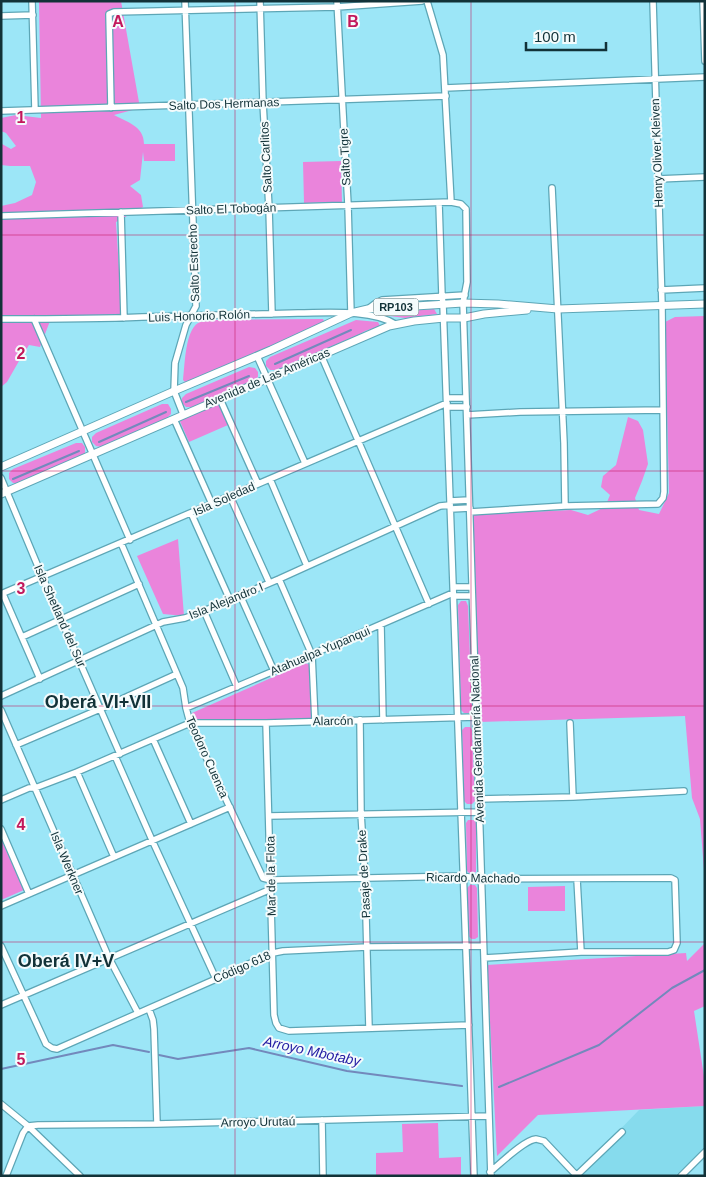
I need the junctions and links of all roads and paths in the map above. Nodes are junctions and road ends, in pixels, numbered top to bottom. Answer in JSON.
{"nodes":[{"id":1,"x":32,"y":1,"type":"edge"},
{"id":2,"x":185,"y":1,"type":"edge"},
{"id":3,"x":260,"y":1,"type":"edge"},
{"id":4,"x":422,"y":1,"type":"edge"},
{"id":5,"x":427,"y":1,"type":"edge"},
{"id":6,"x":652,"y":1,"type":"edge"},
{"id":7,"x":703,"y":1,"type":"edge"},
{"id":8,"x":337,"y":4,"type":"edge"},
{"id":9,"x":260,"y":9,"type":"junction"},
{"id":10,"x":185,"y":11,"type":"junction"},
{"id":11,"x":32,"y":15,"type":"junction"},
{"id":12,"x":1,"y":16,"type":"edge"},
{"id":13,"x":705,"y":60,"type":"edge"},
{"id":14,"x":705,"y":77,"type":"edge"},
{"id":15,"x":655,"y":79,"type":"junction"},
{"id":16,"x":445,"y":88,"type":"junction"},
{"id":17,"x":446,"y":96,"type":"junction"},
{"id":18,"x":342,"y":100,"type":"junction"},
{"id":19,"x":263,"y":103,"type":"junction"},
{"id":20,"x":188,"y":105,"type":"junction"},
{"id":21,"x":111,"y":108,"type":"junction"},
{"id":22,"x":35,"y":110,"type":"junction"},
{"id":23,"x":1,"y":111,"type":"edge"},
{"id":24,"x":705,"y":177,"type":"edge"},
{"id":25,"x":658,"y":179,"type":"junction"},
{"id":26,"x":552,"y":188,"type":"dead end"},
{"id":27,"x":451,"y":202,"type":"junction"},
{"id":28,"x":439,"y":203,"type":"junction"},
{"id":29,"x":461,"y":204,"type":"joint"},
{"id":30,"x":348,"y":205,"type":"junction"},
{"id":31,"x":269,"y":208,"type":"junction"},
{"id":32,"x":192,"y":210,"type":"junction"},
{"id":33,"x":121,"y":212,"type":"junction"},
{"id":34,"x":1,"y":216,"type":"edge"},
{"id":35,"x":705,"y":288,"type":"edge"},
{"id":36,"x":661,"y":290,"type":"junction"},
{"id":37,"x":465,"y":295,"type":"junction"},
{"id":38,"x":443,"y":300,"type":"junction"},
{"id":39,"x":463,"y":303,"type":"junction"},
{"id":40,"x":705,"y":304,"type":"edge"},
{"id":41,"x":662,"y":305,"type":"junction"},
{"id":42,"x":368,"y":309,"type":"junction"},
{"id":43,"x":544,"y":309,"type":"junction"},
{"id":44,"x":558,"y":309,"type":"junction"},
{"id":45,"x":351,"y":313,"type":"junction"},
{"id":46,"x":272,"y":314,"type":"junction"},
{"id":47,"x":361,"y":315,"type":"junction"},
{"id":48,"x":191,"y":316,"type":"junction"},
{"id":49,"x":124,"y":318,"type":"junction"},
{"id":50,"x":444,"y":318,"type":"junction"},
{"id":51,"x":464,"y":318,"type":"junction"},
{"id":52,"x":1,"y":319,"type":"edge"},
{"id":53,"x":34,"y":319,"type":"junction"},
{"id":54,"x":395,"y":324,"type":"junction"},
{"id":55,"x":321,"y":355,"type":"junction"},
{"id":56,"x":257,"y":356,"type":"junction"},
{"id":57,"x":266,"y":378,"type":"junction"},
{"id":58,"x":174,"y":391,"type":"junction"},
{"id":59,"x":466,"y":398,"type":"junction"},
{"id":60,"x":220,"y":399,"type":"junction"},
{"id":61,"x":447,"y":402,"type":"junction"},
{"id":62,"x":467,"y":407,"type":"junction"},
{"id":63,"x":663,"y":410,"type":"junction"},
{"id":64,"x":563,"y":411,"type":"junction"},
{"id":65,"x":183,"y":414,"type":"junction"},
{"id":66,"x":467,"y":414,"type":"junction"},
{"id":67,"x":174,"y":419,"type":"junction"},
{"id":68,"x":82,"y":432,"type":"junction"},
{"id":69,"x":358,"y":441,"type":"junction"},
{"id":70,"x":92,"y":454,"type":"junction"},
{"id":71,"x":304,"y":463,"type":"junction"},
{"id":72,"x":1,"y":467,"type":"edge"},
{"id":73,"x":1,"y":478,"type":"edge"},
{"id":74,"x":270,"y":479,"type":"junction"},
{"id":75,"x":258,"y":484,"type":"junction"},
{"id":76,"x":4,"y":493,"type":"edge"},
{"id":77,"x":230,"y":496,"type":"junction"},
{"id":78,"x":470,"y":500,"type":"junction"},
{"id":79,"x":212,"y":504,"type":"junction"},
{"id":80,"x":450,"y":505,"type":"junction"},
{"id":81,"x":562,"y":507,"type":"junction"},
{"id":82,"x":470,"y":510,"type":"junction"},
{"id":83,"x":192,"y":513,"type":"junction"},
{"id":84,"x":396,"y":527,"type":"junction"},
{"id":85,"x":130,"y":540,"type":"junction"},
{"id":86,"x":121,"y":543,"type":"junction"},
{"id":87,"x":307,"y":566,"type":"junction"},
{"id":88,"x":42,"y":576,"type":"junction"},
{"id":89,"x":279,"y":579,"type":"junction"},
{"id":90,"x":270,"y":582,"type":"junction"},
{"id":91,"x":139,"y":584,"type":"junction"},
{"id":92,"x":472,"y":587,"type":"junction"},
{"id":93,"x":453,"y":592,"type":"junction"},
{"id":94,"x":2,"y":594,"type":"edge"},
{"id":95,"x":240,"y":595,"type":"junction"},
{"id":96,"x":472,"y":596,"type":"junction"},
{"id":97,"x":230,"y":600,"type":"junction"},
{"id":98,"x":429,"y":604,"type":"junction"},
{"id":99,"x":204,"y":611,"type":"junction"},
{"id":100,"x":61,"y":620,"type":"junction"},
{"id":101,"x":380,"y":625,"type":"junction"},
{"id":102,"x":157,"y":626,"type":"junction"},
{"id":103,"x":22,"y":637,"type":"junction"},
{"id":104,"x":312,"y":655,"type":"junction"},
{"id":105,"x":79,"y":660,"type":"junction"},
{"id":106,"x":274,"y":671,"type":"junction"},
{"id":107,"x":178,"y":674,"type":"junction"},
{"id":108,"x":40,"y":679,"type":"junction"},
{"id":109,"x":237,"y":687,"type":"junction"},
{"id":110,"x":1,"y":696,"type":"edge"},
{"id":111,"x":186,"y":708,"type":"junction"},
{"id":112,"x":100,"y":709,"type":"junction"},
{"id":113,"x":1,"y":710,"type":"edge"},
{"id":114,"x":476,"y":717,"type":"junction"},
{"id":115,"x":458,"y":718,"type":"junction"},
{"id":116,"x":360,"y":720,"type":"junction"},
{"id":117,"x":383,"y":720,"type":"junction"},
{"id":118,"x":315,"y":721,"type":"junction"},
{"id":119,"x":190,"y":723,"type":"junction"},
{"id":120,"x":266,"y":723,"type":"junction"},
{"id":121,"x":570,"y":723,"type":"dead end"},
{"id":122,"x":153,"y":740,"type":"junction"},
{"id":123,"x":16,"y":745,"type":"junction"},
{"id":124,"x":118,"y":755,"type":"junction"},
{"id":125,"x":77,"y":772,"type":"junction"},
{"id":126,"x":35,"y":788,"type":"junction"},
{"id":127,"x":684,"y":791,"type":"dead end"},
{"id":128,"x":572,"y":797,"type":"junction"},
{"id":129,"x":479,"y":799,"type":"junction"},
{"id":130,"x":1,"y":800,"type":"edge"},
{"id":131,"x":230,"y":807,"type":"junction"},
{"id":132,"x":460,"y":812,"type":"junction"},
{"id":133,"x":479,"y":812,"type":"junction"},
{"id":134,"x":361,"y":813,"type":"junction"},
{"id":135,"x":269,"y":816,"type":"junction"},
{"id":136,"x":191,"y":824,"type":"junction"},
{"id":137,"x":1,"y":829,"type":"edge"},
{"id":138,"x":152,"y":840,"type":"junction"},
{"id":139,"x":114,"y":857,"type":"junction"},
{"id":140,"x":72,"y":875,"type":"junction"},
{"id":141,"x":464,"y":876,"type":"junction"},
{"id":142,"x":365,"y":878,"type":"junction"},
{"id":143,"x":577,"y":878,"type":"junction"},
{"id":144,"x":481,"y":879,"type":"junction"},
{"id":145,"x":271,"y":880,"type":"junction"},
{"id":146,"x":271,"y":889,"type":"junction"},
{"id":147,"x":29,"y":894,"type":"junction"},
{"id":148,"x":1,"y":906,"type":"edge"},
{"id":149,"x":190,"y":923,"type":"junction"},
{"id":150,"x":466,"y":945,"type":"junction"},
{"id":151,"x":1,"y":946,"type":"edge"},
{"id":152,"x":483,"y":946,"type":"junction"},
{"id":153,"x":367,"y":947,"type":"junction"},
{"id":154,"x":581,"y":952,"type":"junction"},
{"id":155,"x":273,"y":953,"type":"junction"},
{"id":156,"x":109,"y":958,"type":"junction"},
{"id":157,"x":484,"y":958,"type":"junction"},
{"id":158,"x":216,"y":979,"type":"junction"},
{"id":159,"x":24,"y":995,"type":"junction"},
{"id":160,"x":1,"y":1005,"type":"edge"},
{"id":161,"x":148,"y":1009,"type":"junction"},
{"id":162,"x":138,"y":1013,"type":"junction"},
{"id":163,"x":469,"y":1025,"type":"junction"},
{"id":164,"x":369,"y":1028,"type":"junction"},
{"id":165,"x":1,"y":1104,"type":"edge"},
{"id":166,"x":472,"y":1116,"type":"junction"},
{"id":167,"x":489,"y":1116,"type":"junction"},
{"id":168,"x":322,"y":1120,"type":"junction"},
{"id":169,"x":156,"y":1124,"type":"junction"},
{"id":170,"x":28,"y":1126,"type":"junction"},
{"id":171,"x":622,"y":1132,"type":"dead end"},
{"id":172,"x":705,"y":1152,"type":"edge"},
{"id":173,"x":76,"y":1174,"type":"edge"},
{"id":174,"x":490,"y":1174,"type":"edge"},
{"id":175,"x":6,"y":1176,"type":"edge"},
{"id":176,"x":323,"y":1176,"type":"edge"},
{"id":177,"x":474,"y":1176,"type":"edge"},
{"id":178,"x":576,"y":1176,"type":"edge"},
{"id":179,"x":681,"y":1176,"type":"edge"}],
"edges":[{"from":1,"to":11,"type":"street"},
{"from":2,"to":10,"type":"street","name":"Salto Estrecho"},
{"from":3,"to":9,"type":"street","name":"Salto Carlitos"},
{"from":4,"to":8,"type":"street"},
{"from":5,"to":16,"type":"street"},
{"from":6,"to":15,"type":"street","name":"Henry Oliver Kleiven"},
{"from":7,"to":13,"type":"street"},
{"from":8,"to":9,"type":"street"},
{"from":8,"to":18,"type":"street","name":"Salto Tigre"},
{"from":9,"to":10,"type":"street"},
{"from":9,"to":19,"type":"street","name":"Salto Carlitos"},
{"from":10,"to":20,"type":"street","name":"Salto Estrecho"},
{"from":10,"to":21,"type":"street"},
{"from":11,"to":12,"type":"street"},
{"from":11,"to":22,"type":"street"},
{"from":14,"to":15,"type":"street"},
{"from":15,"to":16,"type":"street"},
{"from":15,"to":25,"type":"street","name":"Henry Oliver Kleiven"},
{"from":16,"to":17,"type":"street"},
{"from":17,"to":18,"type":"street","name":"Salto Dos Hermanas"},
{"from":17,"to":27,"type":"street"},
{"from":18,"to":19,"type":"street","name":"Salto Dos Hermanas"},
{"from":18,"to":30,"type":"street","name":"Salto Tigre"},
{"from":19,"to":20,"type":"street","name":"Salto Dos Hermanas"},
{"from":19,"to":31,"type":"street","name":"Salto Carlitos"},
{"from":20,"to":21,"type":"street","name":"Salto Dos Hermanas"},
{"from":20,"to":32,"type":"street","name":"Salto Estrecho"},
{"from":21,"to":22,"type":"street","name":"Salto Dos Hermanas"},
{"from":22,"to":23,"type":"street","name":"Salto Dos Hermanas"},
{"from":24,"to":25,"type":"street"},
{"from":25,"to":36,"type":"street","name":"Henry Oliver Kleiven"},
{"from":26,"to":44,"type":"street"},
{"from":27,"to":28,"type":"street","name":"Salto El Tobogán"},
{"from":27,"to":29,"type":"street","name":"Salto El Tobogán"},
{"from":28,"to":30,"type":"street","name":"Salto El Tobogán"},
{"from":28,"to":38,"type":"street","name":"Avenida Gendarmería Nacional"},
{"from":29,"to":37,"type":"street","name":"Avenida Gendarmería Nacional"},
{"from":30,"to":31,"type":"street","name":"Salto El Tobogán"},
{"from":30,"to":45,"type":"street","name":"Salto Tigre"},
{"from":31,"to":32,"type":"street","name":"Salto El Tobogán"},
{"from":31,"to":46,"type":"street","name":"Salto Carlitos"},
{"from":32,"to":33,"type":"street","name":"Salto El Tobogán"},
{"from":32,"to":48,"type":"street","name":"Salto Estrecho"},
{"from":33,"to":34,"type":"street","name":"Salto El Tobogán"},
{"from":33,"to":49,"type":"street"},
{"from":35,"to":36,"type":"street"},
{"from":36,"to":41,"type":"street","name":"Henry Oliver Kleiven"},
{"from":37,"to":38,"type":"street"},
{"from":37,"to":39,"type":"street","name":"Avenida Gendarmería Nacional"},
{"from":38,"to":39,"type":"main road","name":"Avenida de Las Américas","number":"RP103"},
{"from":38,"to":42,"type":"main road","name":"Avenida de Las Américas","number":"RP103"},
{"from":38,"to":50,"type":"street","name":"Avenida Gendarmería Nacional"},
{"from":39,"to":43,"type":"main road","name":"Avenida de Las Américas","number":"RP103"},
{"from":39,"to":51,"type":"street","name":"Avenida Gendarmería Nacional"},
{"from":40,"to":41,"type":"main road","name":"Avenida de Las Américas","number":"RP103"},
{"from":41,"to":44,"type":"main road","name":"Avenida de Las Américas","number":"RP103"},
{"from":41,"to":63,"type":"street","name":"Henry Oliver Kleiven"},
{"from":42,"to":45,"type":"main road","name":"Avenida de Las Américas","number":"RP103"},
{"from":42,"to":47,"type":"street"},
{"from":43,"to":44,"type":"main road","name":"Avenida de Las Américas","number":"RP103"},
{"from":43,"to":51,"type":"main road","name":"Avenida de Las Américas","number":"RP103"},
{"from":44,"to":64,"type":"street"},
{"from":45,"to":46,"type":"street","name":"Luis Honorio Rolón"},
{"from":45,"to":47,"type":"street","name":"Luis Honorio Rolón"},
{"from":45,"to":56,"type":"main road","name":"Avenida de Las Américas","number":"RP103"},
{"from":46,"to":48,"type":"street","name":"Luis Honorio Rolón"},
{"from":47,"to":54,"type":"street","name":"Luis Honorio Rolón"},
{"from":48,"to":49,"type":"street","name":"Luis Honorio Rolón"},
{"from":48,"to":58,"type":"street","name":"Salto Estrecho"},
{"from":49,"to":53,"type":"street","name":"Luis Honorio Rolón"},
{"from":50,"to":51,"type":"main road","name":"Avenida de Las Américas","number":"RP103"},
{"from":50,"to":54,"type":"main road","name":"Avenida de Las Américas","number":"RP103"},
{"from":50,"to":61,"type":"street","name":"Avenida Gendarmería Nacional"},
{"from":51,"to":59,"type":"street","name":"Avenida Gendarmería Nacional"},
{"from":52,"to":53,"type":"street","name":"Luis Honorio Rolón"},
{"from":53,"to":68,"type":"street"},
{"from":54,"to":55,"type":"main road","name":"Avenida de Las Américas","number":"RP103"},
{"from":55,"to":57,"type":"main road","name":"Avenida de Las Américas","number":"RP103"},
{"from":55,"to":69,"type":"street"},
{"from":56,"to":57,"type":"street"},
{"from":56,"to":58,"type":"main road","name":"Avenida de Las Américas","number":"RP103"},
{"from":57,"to":60,"type":"main road","name":"Avenida de Las Américas","number":"RP103"},
{"from":57,"to":71,"type":"street"},
{"from":58,"to":65,"type":"street","name":"Salto Estrecho"},
{"from":58,"to":68,"type":"main road","name":"Avenida de Las Américas","number":"RP103"},
{"from":59,"to":61,"type":"street"},
{"from":59,"to":62,"type":"street","name":"Avenida Gendarmería Nacional"},
{"from":60,"to":65,"type":"main road","name":"Avenida de Las Américas","number":"RP103"},
{"from":60,"to":75,"type":"street"},
{"from":61,"to":62,"type":"street"},
{"from":61,"to":69,"type":"street","name":"Isla Soledad"},
{"from":61,"to":80,"type":"street","name":"Avenida Gendarmería Nacional"},
{"from":62,"to":66,"type":"street","name":"Avenida Gendarmería Nacional"},
{"from":63,"to":64,"type":"street"},
{"from":63,"to":81,"type":"street","name":"Henry Oliver Kleiven"},
{"from":64,"to":66,"type":"street"},
{"from":64,"to":81,"type":"street"},
{"from":65,"to":67,"type":"main road","name":"Avenida de Las Américas","number":"RP103"},
{"from":66,"to":78,"type":"street","name":"Avenida Gendarmería Nacional"},
{"from":67,"to":70,"type":"main road","name":"Avenida de Las Américas","number":"RP103"},
{"from":67,"to":79,"type":"street"},
{"from":68,"to":70,"type":"street"},
{"from":68,"to":72,"type":"main road","name":"Avenida de Las Américas","number":"RP103"},
{"from":69,"to":71,"type":"street","name":"Isla Soledad"},
{"from":69,"to":84,"type":"street"},
{"from":70,"to":76,"type":"main road","name":"Avenida de Las Américas","number":"RP103"},
{"from":70,"to":85,"type":"street"},
{"from":71,"to":74,"type":"street","name":"Isla Soledad"},
{"from":73,"to":76,"type":"street","name":"Isla Shetland del Sur"},
{"from":74,"to":75,"type":"street","name":"Isla Soledad"},
{"from":74,"to":87,"type":"street"},
{"from":75,"to":77,"type":"street","name":"Isla Soledad"},
{"from":76,"to":88,"type":"street","name":"Isla Shetland del Sur"},
{"from":77,"to":79,"type":"street","name":"Isla Soledad"},
{"from":77,"to":90,"type":"street"},
{"from":78,"to":80,"type":"street"},
{"from":78,"to":82,"type":"street","name":"Avenida Gendarmería Nacional"},
{"from":79,"to":83,"type":"street","name":"Isla Soledad"},
{"from":80,"to":82,"type":"street"},
{"from":80,"to":84,"type":"street","name":"Isla Alejandro I"},
{"from":80,"to":93,"type":"street","name":"Avenida Gendarmería Nacional"},
{"from":81,"to":82,"type":"street"},
{"from":82,"to":92,"type":"street","name":"Avenida Gendarmería Nacional"},
{"from":83,"to":85,"type":"street","name":"Isla Soledad"},
{"from":83,"to":97,"type":"street"},
{"from":84,"to":87,"type":"street","name":"Isla Alejandro I"},
{"from":84,"to":98,"type":"street"},
{"from":85,"to":86,"type":"street","name":"Isla Soledad"},
{"from":86,"to":88,"type":"street","name":"Isla Soledad"},
{"from":86,"to":91,"type":"street","name":"Teodoro Cuenca"},
{"from":87,"to":89,"type":"street","name":"Isla Alejandro I"},
{"from":88,"to":94,"type":"street","name":"Isla Soledad"},
{"from":88,"to":100,"type":"street","name":"Isla Shetland del Sur"},
{"from":89,"to":90,"type":"street","name":"Isla Alejandro I"},
{"from":89,"to":104,"type":"street"},
{"from":90,"to":95,"type":"street","name":"Isla Alejandro I"},
{"from":91,"to":100,"type":"street"},
{"from":91,"to":102,"type":"street","name":"Teodoro Cuenca"},
{"from":92,"to":93,"type":"street"},
{"from":92,"to":96,"type":"street","name":"Avenida Gendarmería Nacional"},
{"from":93,"to":96,"type":"street"},
{"from":93,"to":98,"type":"street","name":"Atahualpa Yupanqui"},
{"from":93,"to":115,"type":"street","name":"Avenida Gendarmería Nacional"},
{"from":94,"to":103,"type":"street"},
{"from":95,"to":97,"type":"street","name":"Isla Alejandro I"},
{"from":95,"to":106,"type":"street"},
{"from":96,"to":114,"type":"street","name":"Avenida Gendarmería Nacional"},
{"from":97,"to":99,"type":"street","name":"Isla Alejandro I"},
{"from":98,"to":101,"type":"street","name":"Atahualpa Yupanqui"},
{"from":99,"to":102,"type":"street","name":"Isla Alejandro I"},
{"from":99,"to":109,"type":"street"},
{"from":100,"to":103,"type":"street"},
{"from":100,"to":105,"type":"street","name":"Isla Shetland del Sur"},
{"from":101,"to":104,"type":"street","name":"Atahualpa Yupanqui"},
{"from":101,"to":117,"type":"street"},
{"from":102,"to":105,"type":"street","name":"Isla Alejandro I"},
{"from":102,"to":107,"type":"street","name":"Teodoro Cuenca"},
{"from":103,"to":108,"type":"street"},
{"from":104,"to":106,"type":"street","name":"Atahualpa Yupanqui"},
{"from":104,"to":118,"type":"street"},
{"from":105,"to":108,"type":"street","name":"Isla Alejandro I"},
{"from":105,"to":112,"type":"street","name":"Isla Shetland del Sur"},
{"from":106,"to":109,"type":"street","name":"Atahualpa Yupanqui"},
{"from":107,"to":111,"type":"street","name":"Teodoro Cuenca"},
{"from":107,"to":112,"type":"street"},
{"from":108,"to":110,"type":"street","name":"Isla Alejandro I"},
{"from":109,"to":111,"type":"street","name":"Atahualpa Yupanqui"},
{"from":111,"to":119,"type":"street","name":"Teodoro Cuenca"},
{"from":112,"to":123,"type":"street"},
{"from":112,"to":124,"type":"street","name":"Isla Shetland del Sur"},
{"from":113,"to":123,"type":"street","name":"Isla Werkner"},
{"from":114,"to":115,"type":"street","name":"Alarcón"},
{"from":114,"to":129,"type":"street","name":"Avenida Gendarmería Nacional"},
{"from":115,"to":117,"type":"street","name":"Alarcón"},
{"from":115,"to":132,"type":"street","name":"Avenida Gendarmería Nacional"},
{"from":116,"to":117,"type":"street","name":"Alarcón"},
{"from":116,"to":118,"type":"street","name":"Alarcón"},
{"from":116,"to":134,"type":"street","name":"Pasaje de Drake"},
{"from":118,"to":120,"type":"street","name":"Alarcón"},
{"from":119,"to":120,"type":"street","name":"Alarcón"},
{"from":119,"to":122,"type":"street"},
{"from":119,"to":131,"type":"street","name":"Teodoro Cuenca"},
{"from":120,"to":135,"type":"street","name":"Mar de la Flota"},
{"from":121,"to":128,"type":"street"},
{"from":122,"to":124,"type":"street"},
{"from":122,"to":136,"type":"street"},
{"from":123,"to":126,"type":"street","name":"Isla Werkner"},
{"from":124,"to":125,"type":"street"},
{"from":124,"to":138,"type":"street","name":"Isla Shetland del Sur"},
{"from":125,"to":126,"type":"street"},
{"from":125,"to":139,"type":"street"},
{"from":126,"to":130,"type":"street"},
{"from":126,"to":140,"type":"street","name":"Isla Werkner"},
{"from":127,"to":128,"type":"street"},
{"from":128,"to":129,"type":"street"},
{"from":129,"to":133,"type":"street","name":"Avenida Gendarmería Nacional"},
{"from":131,"to":136,"type":"street"},
{"from":131,"to":145,"type":"street","name":"Teodoro Cuenca"},
{"from":132,"to":133,"type":"street"},
{"from":132,"to":134,"type":"street"},
{"from":132,"to":141,"type":"street","name":"Avenida Gendarmería Nacional"},
{"from":133,"to":144,"type":"street","name":"Avenida Gendarmería Nacional"},
{"from":134,"to":135,"type":"street"},
{"from":134,"to":142,"type":"street","name":"Pasaje de Drake"},
{"from":135,"to":145,"type":"street","name":"Mar de la Flota"},
{"from":136,"to":138,"type":"street"},
{"from":137,"to":147,"type":"street"},
{"from":138,"to":139,"type":"street"},
{"from":138,"to":149,"type":"street","name":"Isla Shetland del Sur"},
{"from":139,"to":140,"type":"street"},
{"from":140,"to":147,"type":"street"},
{"from":140,"to":156,"type":"street","name":"Isla Werkner"},
{"from":141,"to":142,"type":"street","name":"Ricardo Machado"},
{"from":141,"to":144,"type":"street","name":"Ricardo Machado"},
{"from":141,"to":150,"type":"street","name":"Avenida Gendarmería Nacional"},
{"from":142,"to":145,"type":"street","name":"Ricardo Machado"},
{"from":142,"to":153,"type":"street","name":"Pasaje de Drake"},
{"from":143,"to":144,"type":"street","name":"Ricardo Machado"},
{"from":143,"to":154,"type":"street"},
{"from":143,"to":154,"type":"street","name":"Ricardo Machado"},
{"from":144,"to":152,"type":"street","name":"Avenida Gendarmería Nacional"},
{"from":145,"to":146,"type":"street","name":"Mar de la Flota"},
{"from":146,"to":149,"type":"street"},
{"from":146,"to":155,"type":"street","name":"Mar de la Flota"},
{"from":147,"to":148,"type":"street"},
{"from":149,"to":156,"type":"street"},
{"from":149,"to":158,"type":"street","name":"Isla Shetland del Sur"},
{"from":150,"to":152,"type":"street","name":"Código 618"},
{"from":150,"to":153,"type":"street","name":"Código 618"},
{"from":150,"to":163,"type":"street","name":"Avenida Gendarmería Nacional"},
{"from":151,"to":159,"type":"street"},
{"from":152,"to":157,"type":"street","name":"Avenida Gendarmería Nacional"},
{"from":153,"to":155,"type":"street","name":"Código 618"},
{"from":153,"to":164,"type":"street","name":"Pasaje de Drake"},
{"from":154,"to":157,"type":"street"},
{"from":155,"to":158,"type":"street","name":"Código 618"},
{"from":155,"to":164,"type":"street","name":"Mar de la Flota"},
{"from":156,"to":159,"type":"street"},
{"from":156,"to":162,"type":"street","name":"Isla Werkner"},
{"from":157,"to":167,"type":"street","name":"Avenida Gendarmería Nacional"},
{"from":158,"to":161,"type":"street","name":"Código 618"},
{"from":159,"to":160,"type":"street"},
{"from":159,"to":162,"type":"street","name":"Código 618"},
{"from":161,"to":162,"type":"street","name":"Código 618"},
{"from":161,"to":169,"type":"street"},
{"from":163,"to":164,"type":"street"},
{"from":163,"to":166,"type":"street","name":"Avenida Gendarmería Nacional"},
{"from":165,"to":170,"type":"street"},
{"from":166,"to":167,"type":"street","name":"Arroyo Urutaú"},
{"from":166,"to":168,"type":"street","name":"Arroyo Urutaú"},
{"from":166,"to":177,"type":"street","name":"Avenida Gendarmería Nacional"},
{"from":167,"to":174,"type":"street","name":"Avenida Gendarmería Nacional"},
{"from":168,"to":169,"type":"street","name":"Arroyo Urutaú"},
{"from":168,"to":176,"type":"street"},
{"from":169,"to":170,"type":"street","name":"Arroyo Urutaú"},
{"from":170,"to":173,"type":"street"},
{"from":170,"to":175,"type":"street"},
{"from":171,"to":178,"type":"street"},
{"from":172,"to":179,"type":"street"},
{"from":174,"to":178,"type":"street"}]}
